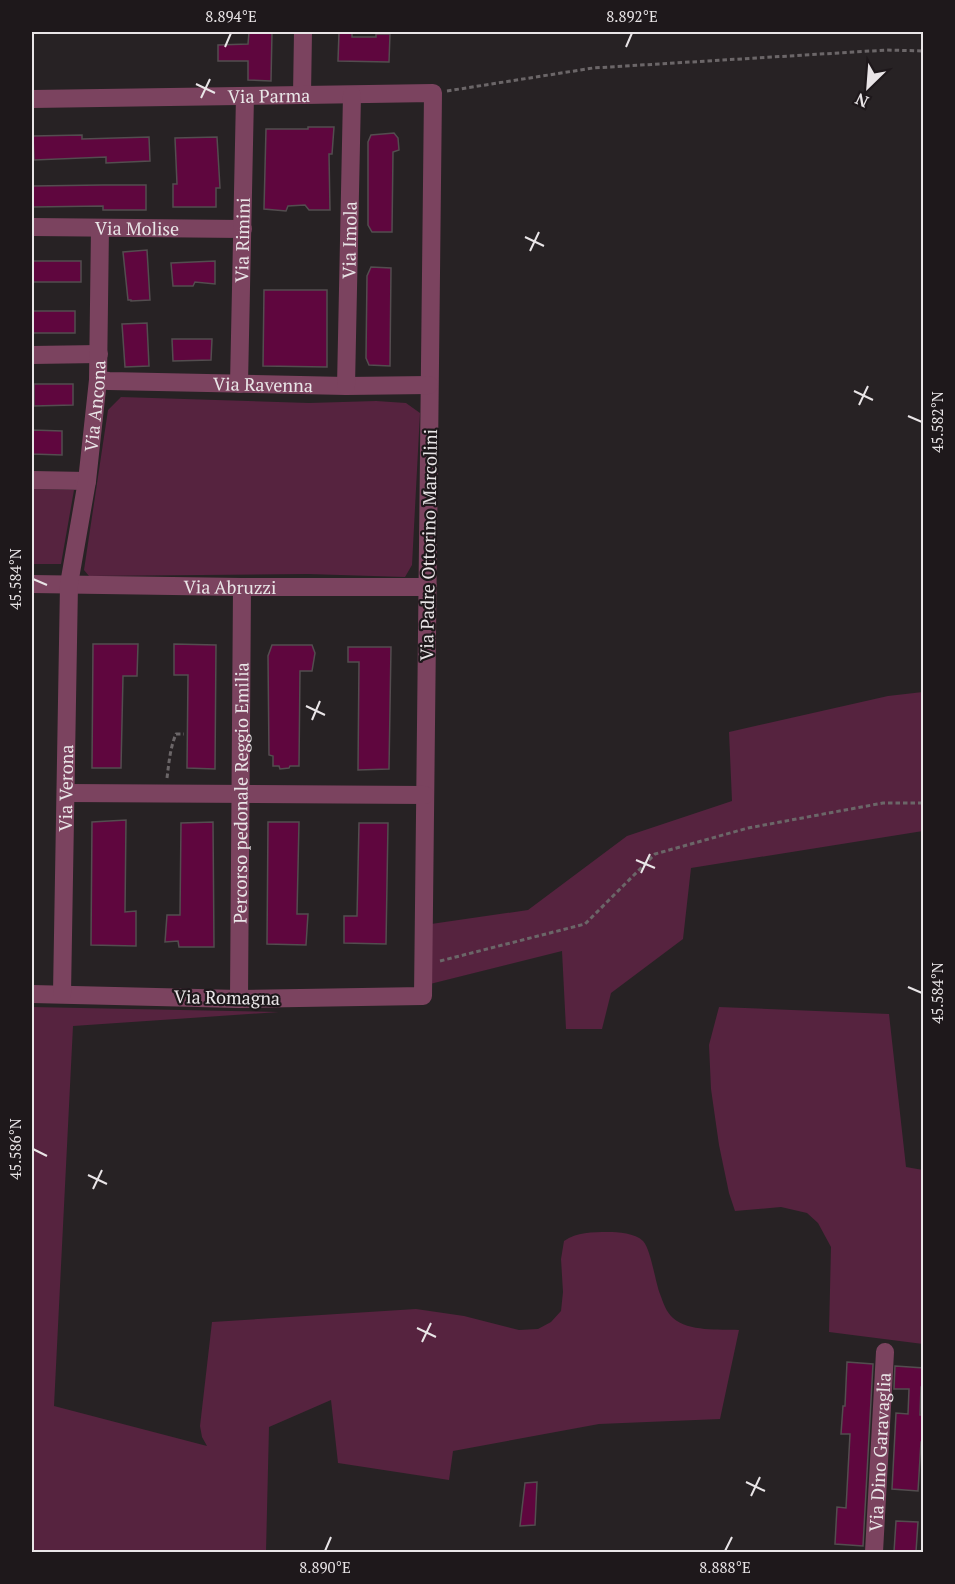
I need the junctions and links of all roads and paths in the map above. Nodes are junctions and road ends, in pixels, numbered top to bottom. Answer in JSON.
{"nodes":[{"id":1,"x":303,"y":32,"type":"edge"},
{"id":2,"x":924,"y":51,"type":"edge"},
{"id":3,"x":434,"y":93,"type":"junction"},
{"id":4,"x":352,"y":94,"type":"junction"},
{"id":5,"x":303,"y":95,"type":"junction"},
{"id":6,"x":245,"y":96,"type":"junction"},
{"id":7,"x":32,"y":99,"type":"edge"},
{"id":8,"x":32,"y":227,"type":"edge"},
{"id":9,"x":100,"y":228,"type":"junction"},
{"id":10,"x":243,"y":229,"type":"junction"},
{"id":11,"x":99,"y":354,"type":"junction"},
{"id":12,"x":32,"y":355,"type":"edge"},
{"id":13,"x":98,"y":380,"type":"junction"},
{"id":14,"x":239,"y":384,"type":"junction"},
{"id":15,"x":429,"y":385,"type":"junction"},
{"id":16,"x":346,"y":386,"type":"junction"},
{"id":17,"x":32,"y":480,"type":"edge"},
{"id":18,"x":87,"y":481,"type":"junction"},
{"id":19,"x":32,"y":584,"type":"edge"},
{"id":20,"x":69,"y":584,"type":"junction"},
{"id":21,"x":428,"y":587,"type":"junction"},
{"id":22,"x":242,"y":588,"type":"junction"},
{"id":23,"x":184,"y":734,"type":"dead end"},
{"id":24,"x":66,"y":793,"type":"junction"},
{"id":25,"x":173,"y":794,"type":"junction"},
{"id":26,"x":240,"y":794,"type":"junction"},
{"id":27,"x":425,"y":795,"type":"junction"},
{"id":28,"x":924,"y":803,"type":"edge"},
{"id":29,"x":422,"y":962,"type":"junction"},
{"id":30,"x":32,"y":994,"type":"edge"},
{"id":31,"x":62,"y":994,"type":"junction"},
{"id":32,"x":423,"y":996,"type":"joint"},
{"id":33,"x":239,"y":999,"type":"junction"},
{"id":34,"x":885,"y":1352,"type":"dead end"},
{"id":35,"x":874,"y":1552,"type":"edge"}],
"edges":[{"from":1,"to":5,"type":"street"},
{"from":2,"to":3,"type":"path"},
{"from":3,"to":4,"type":"street","name":"Via Parma"},
{"from":3,"to":15,"type":"street","name":"Via Padre Ottorino Marcolini"},
{"from":4,"to":5,"type":"street","name":"Via Parma"},
{"from":4,"to":16,"type":"street","name":"Via Imola"},
{"from":5,"to":6,"type":"street","name":"Via Parma"},
{"from":6,"to":7,"type":"street","name":"Via Parma"},
{"from":6,"to":10,"type":"street","name":"Via Rimini"},
{"from":8,"to":9,"type":"street","name":"Via Molise"},
{"from":9,"to":10,"type":"street","name":"Via Molise"},
{"from":9,"to":11,"type":"street","name":"Via Ancona"},
{"from":10,"to":14,"type":"street","name":"Via Rimini"},
{"from":11,"to":12,"type":"street"},
{"from":11,"to":13,"type":"street","name":"Via Ancona"},
{"from":13,"to":14,"type":"street","name":"Via Ravenna"},
{"from":13,"to":18,"type":"street","name":"Via Ancona"},
{"from":14,"to":16,"type":"street","name":"Via Ravenna"},
{"from":15,"to":16,"type":"street","name":"Via Ravenna"},
{"from":15,"to":21,"type":"street","name":"Via Padre Ottorino Marcolini"},
{"from":17,"to":18,"type":"street"},
{"from":18,"to":20,"type":"street","name":"Via Ancona"},
{"from":19,"to":20,"type":"street","name":"Via Abruzzi"},
{"from":20,"to":22,"type":"street","name":"Via Abruzzi"},
{"from":20,"to":24,"type":"street","name":"Via Verona"},
{"from":21,"to":22,"type":"street","name":"Via Abruzzi"},
{"from":21,"to":27,"type":"street","name":"Via Padre Ottorino Marcolini"},
{"from":22,"to":26,"type":"street","name":"Percorso pedonale Reggio Emilia"},
{"from":23,"to":25,"type":"path"},
{"from":24,"to":25,"type":"street"},
{"from":24,"to":31,"type":"street","name":"Via Verona"},
{"from":25,"to":26,"type":"street"},
{"from":26,"to":27,"type":"street"},
{"from":26,"to":33,"type":"street","name":"Percorso pedonale Reggio Emilia"},
{"from":27,"to":29,"type":"street","name":"Via Padre Ottorino Marcolini"},
{"from":28,"to":29,"type":"path"},
{"from":29,"to":32,"type":"street","name":"Via Padre Ottorino Marcolini"},
{"from":30,"to":31,"type":"street","name":"Via Romagna"},
{"from":31,"to":33,"type":"street","name":"Via Romagna"},
{"from":32,"to":33,"type":"street","name":"Via Romagna"},
{"from":34,"to":35,"type":"street","name":"Via Dino Garavaglia"}]}
